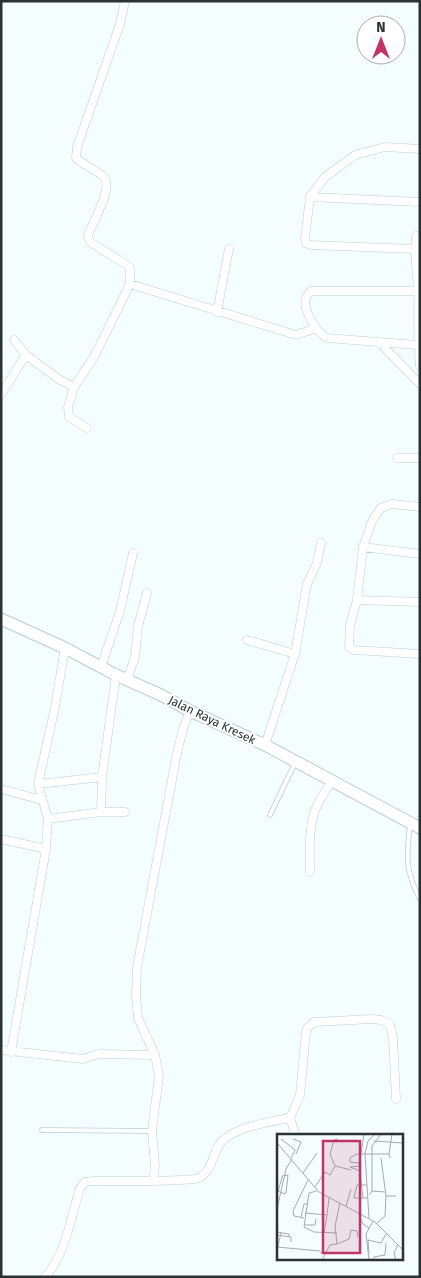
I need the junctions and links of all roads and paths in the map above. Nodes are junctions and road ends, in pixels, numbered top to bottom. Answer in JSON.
{"nodes":[{"id":1,"x":125,"y":1,"type":"edge"},
{"id":2,"x":420,"y":149,"type":"edge"},
{"id":3,"x":310,"y":197,"type":"junction"},
{"id":4,"x":420,"y":202,"type":"edge"},
{"id":5,"x":416,"y":236,"type":"dead end"},
{"id":6,"x":229,"y":249,"type":"dead end"},
{"id":7,"x":414,"y":249,"type":"junction"},
{"id":8,"x":130,"y":284,"type":"junction"},
{"id":9,"x":418,"y":291,"type":"junction"},
{"id":10,"x":217,"y":312,"type":"junction"},
{"id":11,"x":316,"y":328,"type":"junction"},
{"id":12,"x":14,"y":340,"type":"dead end"},
{"id":13,"x":379,"y":342,"type":"junction"},
{"id":14,"x":417,"y":345,"type":"junction"},
{"id":15,"x":26,"y":355,"type":"junction"},
{"id":16,"x":419,"y":361,"type":"edge"},
{"id":17,"x":420,"y":384,"type":"edge"},
{"id":18,"x":74,"y":387,"type":"junction"},
{"id":19,"x":1,"y":394,"type":"edge"},
{"id":20,"x":87,"y":428,"type":"dead end"},
{"id":21,"x":397,"y":458,"type":"dead end"},
{"id":22,"x":420,"y":458,"type":"edge"},
{"id":23,"x":420,"y":507,"type":"edge"},
{"id":24,"x":321,"y":544,"type":"dead end"},
{"id":25,"x":363,"y":547,"type":"junction"},
{"id":26,"x":133,"y":553,"type":"dead end"},
{"id":27,"x":420,"y":554,"type":"edge"},
{"id":28,"x":147,"y":593,"type":"dead end"},
{"id":29,"x":357,"y":600,"type":"junction"},
{"id":30,"x":420,"y":602,"type":"edge"},
{"id":31,"x":1,"y":619,"type":"edge"},
{"id":32,"x":247,"y":640,"type":"dead end"},
{"id":33,"x":66,"y":648,"type":"junction"},
{"id":34,"x":295,"y":654,"type":"junction"},
{"id":35,"x":420,"y":654,"type":"edge"},
{"id":36,"x":101,"y":667,"type":"junction"},
{"id":37,"x":116,"y":675,"type":"junction"},
{"id":38,"x":127,"y":680,"type":"junction"},
{"id":39,"x":190,"y":711,"type":"junction"},
{"id":40,"x":266,"y":745,"type":"junction"},
{"id":41,"x":296,"y":761,"type":"junction"},
{"id":42,"x":102,"y":777,"type":"junction"},
{"id":43,"x":332,"y":780,"type":"junction"},
{"id":44,"x":38,"y":784,"type":"junction"},
{"id":45,"x":1,"y":789,"type":"edge"},
{"id":46,"x":42,"y":800,"type":"junction"},
{"id":47,"x":101,"y":812,"type":"junction"},
{"id":48,"x":125,"y":812,"type":"dead end"},
{"id":49,"x":270,"y":815,"type":"dead end"},
{"id":50,"x":48,"y":819,"type":"junction"},
{"id":51,"x":415,"y":825,"type":"edge"},
{"id":52,"x":1,"y":839,"type":"edge"},
{"id":53,"x":46,"y":849,"type":"junction"},
{"id":54,"x":310,"y":872,"type":"dead end"},
{"id":55,"x":420,"y":899,"type":"edge"},
{"id":56,"x":1,"y":1050,"type":"edge"},
{"id":57,"x":10,"y":1052,"type":"junction"},
{"id":58,"x":155,"y":1055,"type":"junction"},
{"id":59,"x":396,"y":1099,"type":"dead end"},
{"id":60,"x":290,"y":1118,"type":"junction"},
{"id":61,"x":42,"y":1130,"type":"dead end"},
{"id":62,"x":152,"y":1131,"type":"junction"},
{"id":63,"x":295,"y":1134,"type":"edge"},
{"id":64,"x":153,"y":1181,"type":"junction"},
{"id":65,"x":45,"y":1277,"type":"edge"}],
"edges":[{"from":1,"to":8,"type":"street"},
{"from":2,"to":3,"type":"street"},
{"from":3,"to":4,"type":"street"},
{"from":3,"to":7,"type":"street"},
{"from":5,"to":7,"type":"street"},
{"from":6,"to":10,"type":"street"},
{"from":7,"to":9,"type":"street"},
{"from":8,"to":10,"type":"street"},
{"from":8,"to":18,"type":"street"},
{"from":9,"to":11,"type":"street"},
{"from":9,"to":14,"type":"street"},
{"from":10,"to":11,"type":"street"},
{"from":11,"to":13,"type":"street"},
{"from":12,"to":15,"type":"street"},
{"from":13,"to":14,"type":"street"},
{"from":13,"to":17,"type":"street"},
{"from":14,"to":16,"type":"street"},
{"from":15,"to":18,"type":"street"},
{"from":15,"to":19,"type":"street"},
{"from":18,"to":20,"type":"street"},
{"from":21,"to":22,"type":"street"},
{"from":23,"to":25,"type":"street"},
{"from":24,"to":34,"type":"street"},
{"from":25,"to":27,"type":"street"},
{"from":25,"to":29,"type":"street"},
{"from":26,"to":36,"type":"street"},
{"from":28,"to":38,"type":"street"},
{"from":29,"to":30,"type":"street"},
{"from":29,"to":35,"type":"street"},
{"from":31,"to":33,"type":"main road","name":"Jalan Raya Kresek"},
{"from":32,"to":34,"type":"street"},
{"from":33,"to":36,"type":"main road","name":"Jalan Raya Kresek"},
{"from":33,"to":44,"type":"street"},
{"from":34,"to":40,"type":"street"},
{"from":36,"to":37,"type":"main road","name":"Jalan Raya Kresek"},
{"from":37,"to":38,"type":"main road","name":"Jalan Raya Kresek"},
{"from":37,"to":42,"type":"street"},
{"from":38,"to":39,"type":"main road","name":"Jalan Raya Kresek"},
{"from":39,"to":40,"type":"main road","name":"Jalan Raya Kresek"},
{"from":39,"to":58,"type":"street"},
{"from":40,"to":41,"type":"main road","name":"Jalan Raya Kresek"},
{"from":41,"to":43,"type":"main road","name":"Jalan Raya Kresek"},
{"from":41,"to":49,"type":"lane"},
{"from":42,"to":44,"type":"street"},
{"from":42,"to":47,"type":"street"},
{"from":43,"to":51,"type":"main road","name":"Jalan Raya Kresek"},
{"from":43,"to":54,"type":"street"},
{"from":44,"to":46,"type":"street"},
{"from":45,"to":46,"type":"street"},
{"from":46,"to":50,"type":"street"},
{"from":47,"to":48,"type":"street"},
{"from":47,"to":50,"type":"street"},
{"from":50,"to":53,"type":"street"},
{"from":51,"to":55,"type":"lane"},
{"from":52,"to":53,"type":"street"},
{"from":53,"to":57,"type":"street"},
{"from":56,"to":57,"type":"street"},
{"from":57,"to":58,"type":"street"},
{"from":58,"to":62,"type":"street"},
{"from":59,"to":60,"type":"street"},
{"from":60,"to":63,"type":"street"},
{"from":60,"to":64,"type":"street"},
{"from":61,"to":62,"type":"lane"},
{"from":62,"to":64,"type":"street"},
{"from":64,"to":65,"type":"street"}]}
